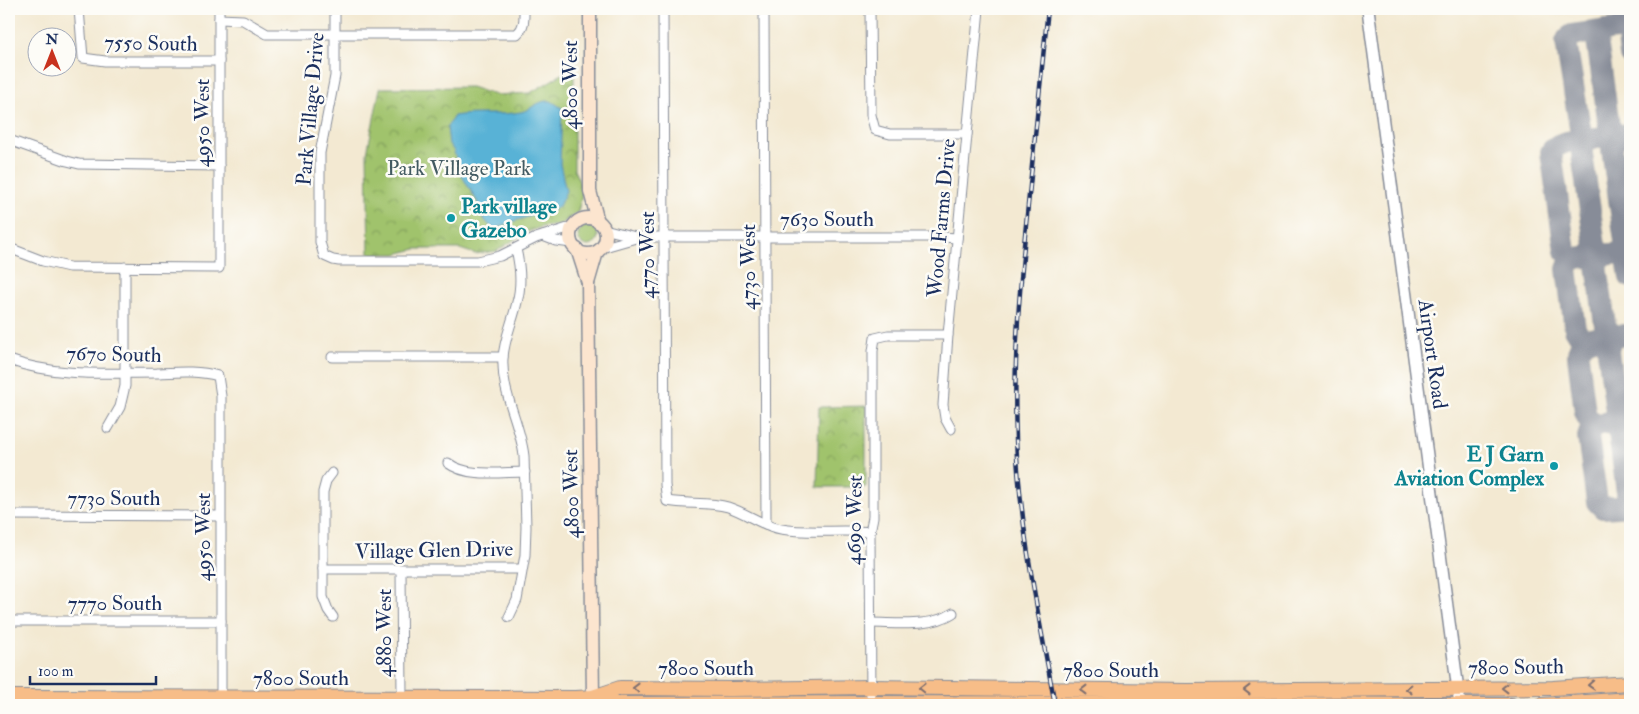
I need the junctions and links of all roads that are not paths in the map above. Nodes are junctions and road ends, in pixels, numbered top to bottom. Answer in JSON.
{"nodes":[{"id":1,"x":79,"y":9,"type":"edge"},
{"id":2,"x":219,"y":9,"type":"edge"},
{"id":3,"x":335,"y":9,"type":"edge"},
{"id":4,"x":524,"y":9,"type":"edge"},
{"id":5,"x":590,"y":9,"type":"edge"},
{"id":6,"x":663,"y":9,"type":"edge"},
{"id":7,"x":764,"y":9,"type":"edge"},
{"id":8,"x":870,"y":9,"type":"edge"},
{"id":9,"x":979,"y":9,"type":"edge"},
{"id":10,"x":1368,"y":9,"type":"edge"},
{"id":11,"x":219,"y":19,"type":"junction"},
{"id":12,"x":336,"y":34,"type":"junction"},
{"id":13,"x":219,"y":61,"type":"junction"},
{"id":14,"x":967,"y":134,"type":"junction"},
{"id":15,"x":9,"y":140,"type":"edge"},
{"id":16,"x":220,"y":166,"type":"junction"},
{"id":17,"x":590,"y":190,"type":"junction"},
{"id":18,"x":577,"y":224,"type":"junction"},
{"id":19,"x":602,"y":225,"type":"junction"},
{"id":20,"x":543,"y":236,"type":"junction"},
{"id":21,"x":664,"y":237,"type":"junction"},
{"id":22,"x":765,"y":237,"type":"junction"},
{"id":23,"x":636,"y":238,"type":"junction"},
{"id":24,"x":957,"y":238,"type":"junction"},
{"id":25,"x":574,"y":246,"type":"junction"},
{"id":26,"x":9,"y":248,"type":"edge"},
{"id":27,"x":516,"y":249,"type":"junction"},
{"id":28,"x":599,"y":250,"type":"junction"},
{"id":29,"x":124,"y":267,"type":"junction"},
{"id":30,"x":588,"y":283,"type":"junction"},
{"id":31,"x":948,"y":335,"type":"junction"},
{"id":32,"x":332,"y":357,"type":"dead end"},
{"id":33,"x":503,"y":357,"type":"junction"},
{"id":34,"x":9,"y":363,"type":"edge"},
{"id":35,"x":125,"y":373,"type":"junction"},
{"id":36,"x":218,"y":376,"type":"joint"},
{"id":37,"x":108,"y":428,"type":"dead end"},
{"id":38,"x":951,"y":429,"type":"dead end"},
{"id":39,"x":448,"y":462,"type":"dead end"},
{"id":40,"x":525,"y":472,"type":"junction"},
{"id":41,"x":332,"y":473,"type":"dead end"},
{"id":42,"x":9,"y":515,"type":"edge"},
{"id":43,"x":220,"y":516,"type":"junction"},
{"id":44,"x":766,"y":524,"type":"junction"},
{"id":45,"x":870,"y":532,"type":"junction"},
{"id":46,"x":323,"y":569,"type":"junction"},
{"id":47,"x":401,"y":569,"type":"junction"},
{"id":48,"x":522,"y":569,"type":"junction"},
{"id":49,"x":953,"y":614,"type":"dead end"},
{"id":50,"x":333,"y":617,"type":"dead end"},
{"id":51,"x":509,"y":617,"type":"dead end"},
{"id":52,"x":9,"y":621,"type":"edge"},
{"id":53,"x":221,"y":621,"type":"junction"},
{"id":54,"x":871,"y":623,"type":"junction"},
{"id":55,"x":1630,"y":683,"type":"edge"},
{"id":56,"x":871,"y":687,"type":"junction"},
{"id":57,"x":1458,"y":688,"type":"junction"},
{"id":58,"x":9,"y":697,"type":"edge"},
{"id":59,"x":221,"y":698,"type":"junction"},
{"id":60,"x":402,"y":698,"type":"junction"},
{"id":61,"x":1630,"y":699,"type":"edge"},
{"id":62,"x":593,"y":701,"type":"edge"},
{"id":63,"x":871,"y":703,"type":"junction"},
{"id":64,"x":1460,"y":705,"type":"edge"},
{"id":65,"x":1511,"y":705,"type":"edge"},
{"id":66,"x":1542,"y":705,"type":"edge"}],
"edges":[{"from":1,"to":13,"type":"street","name":"7550 South"},
{"from":2,"to":11,"type":"street","name":"4950 West"},
{"from":3,"to":12,"type":"street","name":"Park Village Drive"},
{"from":4,"to":12,"type":"street"},
{"from":5,"to":17,"type":"main road","name":"4800 West"},
{"from":6,"to":21,"type":"street","name":"4770 West"},
{"from":7,"to":22,"type":"street","name":"4730 West"},
{"from":8,"to":14,"type":"street"},
{"from":9,"to":14,"type":"street","name":"Wood Farms Drive"},
{"from":10,"to":57,"type":"street","name":"Airport Road"},
{"from":11,"to":12,"type":"street"},
{"from":11,"to":13,"type":"street","name":"4950 West"},
{"from":12,"to":27,"type":"street","name":"Park Village Drive"},
{"from":13,"to":16,"type":"street","name":"4950 West"},
{"from":14,"to":24,"type":"street","name":"Wood Farms Drive"},
{"from":15,"to":16,"type":"street"},
{"from":16,"to":29,"type":"street","name":"4950 West"},
{"from":17,"to":18,"type":"main road","name":"4800 West"},
{"from":17,"to":19,"type":"main road","name":"4800 West"},
{"from":18,"to":19,"type":"main road"},
{"from":18,"to":20,"type":"street","name":"Park Village Drive"},
{"from":18,"to":25,"type":"main road","name":"4800 West"},
{"from":19,"to":23,"type":"street","name":"7630 South"},
{"from":19,"to":28,"type":"main road","name":"4800 West"},
{"from":20,"to":25,"type":"street"},
{"from":20,"to":27,"type":"street","name":"Park Village Drive"},
{"from":21,"to":22,"type":"street","name":"7630 South"},
{"from":21,"to":23,"type":"street","name":"7630 South"},
{"from":21,"to":44,"type":"street","name":"4770 West"},
{"from":22,"to":24,"type":"street","name":"7630 South"},
{"from":22,"to":44,"type":"street","name":"4730 West"},
{"from":23,"to":28,"type":"street","name":"7630 South"},
{"from":24,"to":31,"type":"street","name":"Wood Farms Drive"},
{"from":25,"to":28,"type":"main road"},
{"from":25,"to":30,"type":"main road","name":"4800 West"},
{"from":26,"to":29,"type":"street"},
{"from":27,"to":33,"type":"street","name":"Village Glen Drive"},
{"from":28,"to":30,"type":"main road","name":"4800 West"},
{"from":29,"to":35,"type":"street"},
{"from":30,"to":62,"type":"main road","name":"4800 West"},
{"from":31,"to":38,"type":"street","name":"Wood Farms Drive"},
{"from":31,"to":45,"type":"street","name":"4690 West"},
{"from":32,"to":33,"type":"street"},
{"from":33,"to":40,"type":"street","name":"Village Glen Drive"},
{"from":34,"to":35,"type":"street","name":"7670 South"},
{"from":35,"to":36,"type":"street","name":"7670 South"},
{"from":35,"to":37,"type":"street"},
{"from":36,"to":43,"type":"street","name":"4950 West"},
{"from":39,"to":40,"type":"street"},
{"from":40,"to":48,"type":"street","name":"Village Glen Drive"},
{"from":41,"to":46,"type":"street"},
{"from":42,"to":43,"type":"street","name":"7730 South"},
{"from":43,"to":53,"type":"street","name":"4950 West"},
{"from":44,"to":45,"type":"street"},
{"from":45,"to":54,"type":"street","name":"4690 West"},
{"from":46,"to":47,"type":"street","name":"Village Glen Drive"},
{"from":46,"to":50,"type":"street"},
{"from":47,"to":48,"type":"street","name":"Village Glen Drive"},
{"from":47,"to":60,"type":"street","name":"4880 West"},
{"from":48,"to":51,"type":"street"},
{"from":49,"to":54,"type":"street"},
{"from":52,"to":53,"type":"street","name":"7770 South"},
{"from":53,"to":59,"type":"street","name":"4950 West"},
{"from":54,"to":56,"type":"street","name":"4690 West"},
{"from":55,"to":57,"type":"main road","name":"7800 South","one_way":true},
{"from":57,"to":56,"type":"main road","name":"7800 South","one_way":true},
{"from":56,"to":62,"type":"main road","name":"7800 South","one_way":true},
{"from":56,"to":63,"type":"street","name":"4690 West"},
{"from":57,"to":64,"type":"street","name":"Airport Road"},
{"from":58,"to":59,"type":"main road","name":"7800 South"},
{"from":59,"to":60,"type":"main road","name":"7800 South"},
{"from":60,"to":62,"type":"main road","name":"7800 South"},
{"from":61,"to":66,"type":"main road","name":"7800 South"},
{"from":62,"to":63,"type":"main road","name":"7800 South"},
{"from":63,"to":64,"type":"main road","name":"7800 South"},
{"from":64,"to":65,"type":"main road","name":"7800 South"}]}
